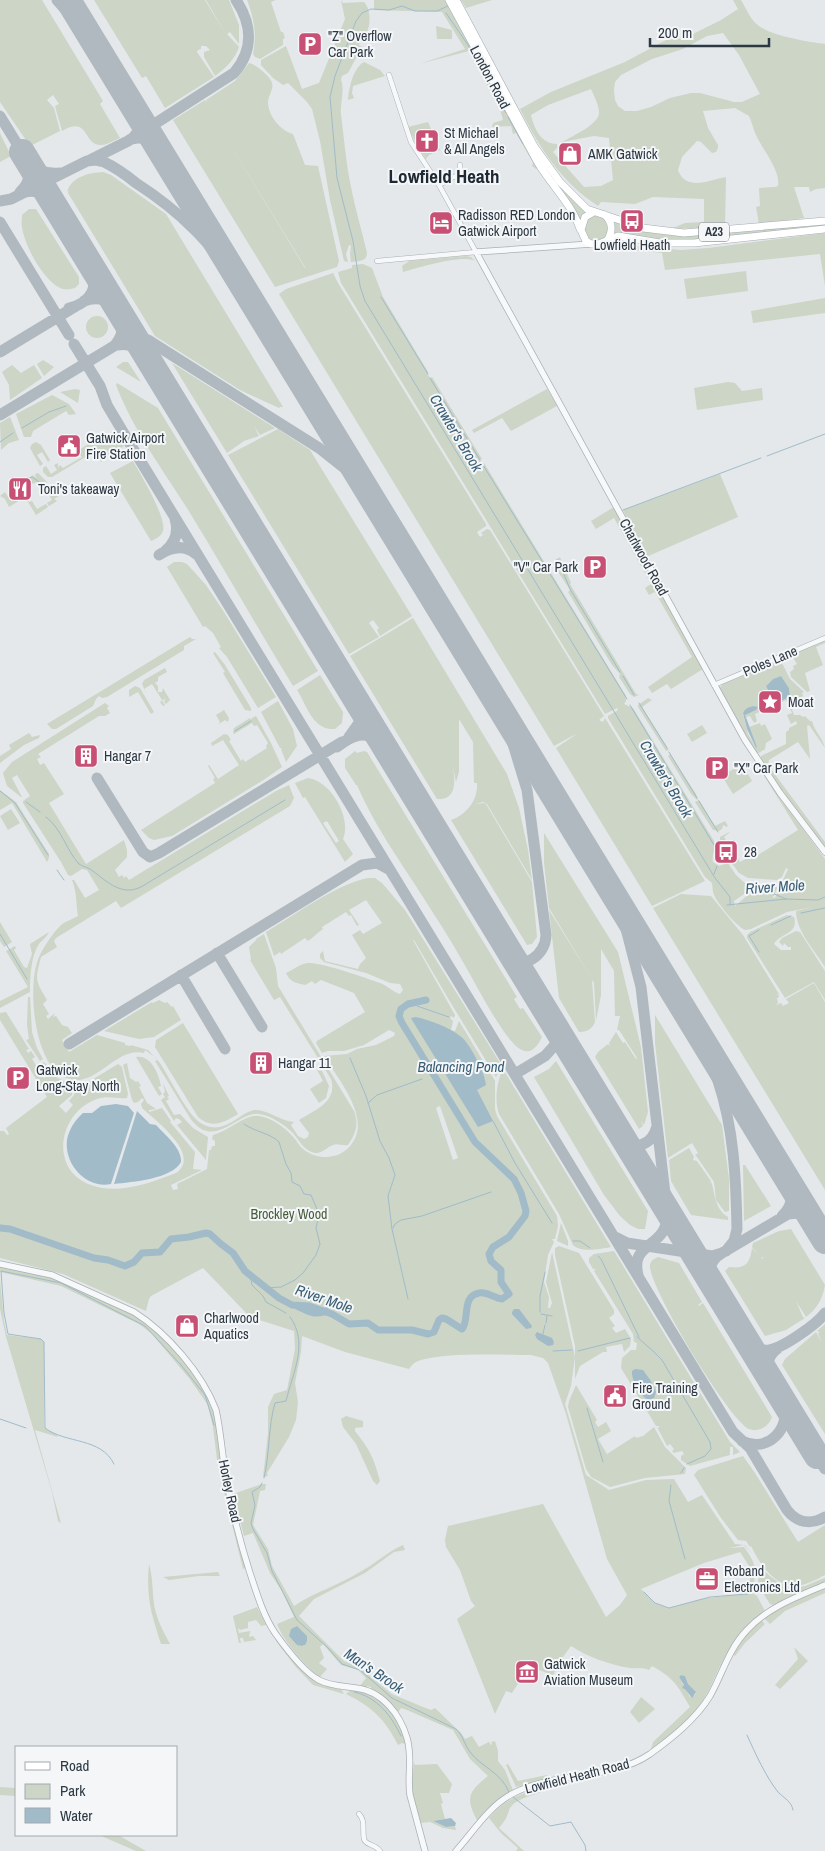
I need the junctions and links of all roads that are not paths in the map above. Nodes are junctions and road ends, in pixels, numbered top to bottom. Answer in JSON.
{"nodes":[{"id":1,"x":449,"y":0,"type":"edge"},
{"id":2,"x":456,"y":0,"type":"edge"},
{"id":3,"x":389,"y":75,"type":"dead end"},
{"id":4,"x":460,"y":165,"type":"dead end"},
{"id":5,"x":468,"y":174,"type":"dead end"},
{"id":6,"x":461,"y":175,"type":"junction"},
{"id":7,"x":439,"y":185,"type":"junction"},
{"id":8,"x":601,"y":213,"type":"junction"},
{"id":9,"x":825,"y":221,"type":"edge"},
{"id":10,"x":825,"y":229,"type":"edge"},
{"id":11,"x":581,"y":230,"type":"junction"},
{"id":12,"x":606,"y":241,"type":"junction"},
{"id":13,"x":593,"y":244,"type":"junction"},
{"id":14,"x":570,"y":245,"type":"junction"},
{"id":15,"x":476,"y":252,"type":"junction"},
{"id":16,"x":377,"y":261,"type":"dead end"},
{"id":17,"x":825,"y":638,"type":"edge"},
{"id":18,"x":714,"y":685,"type":"junction"},
{"id":19,"x":825,"y":852,"type":"edge"},
{"id":20,"x":0,"y":1264,"type":"edge"},
{"id":21,"x":825,"y":1585,"type":"edge"},
{"id":22,"x":359,"y":1814,"type":"dead end"},
{"id":23,"x":380,"y":1851,"type":"edge"},
{"id":24,"x":425,"y":1851,"type":"edge"},
{"id":25,"x":456,"y":1851,"type":"edge"}],
"edges":[{"from":1,"to":11,"type":"main road","name":"London Road"},
{"from":2,"to":8,"type":"main road","name":"London Road","number":"A23"},
{"from":3,"to":7,"type":"street"},
{"from":4,"to":6,"type":"street"},
{"from":5,"to":6,"type":"street"},
{"from":6,"to":7,"type":"street"},
{"from":7,"to":15,"type":"street"},
{"from":8,"to":9,"type":"main road","name":"London Road","number":"A23"},
{"from":8,"to":11,"type":"main road"},
{"from":8,"to":12,"type":"main road"},
{"from":10,"to":12,"type":"main road","number":"A23"},
{"from":11,"to":13,"type":"main road"},
{"from":11,"to":14,"type":"street"},
{"from":12,"to":13,"type":"main road"},
{"from":13,"to":14,"type":"street"},
{"from":14,"to":15,"type":"street"},
{"from":15,"to":16,"type":"street"},
{"from":15,"to":18,"type":"street","name":"Charlwood Road"},
{"from":17,"to":18,"type":"street","name":"Poles Lane"},
{"from":18,"to":19,"type":"street","name":"Charlwood Road"},
{"from":20,"to":24,"type":"street","name":"Horley Road"},
{"from":21,"to":25,"type":"street","name":"Lowfield Heath Road"},
{"from":22,"to":23,"type":"street"}]}
